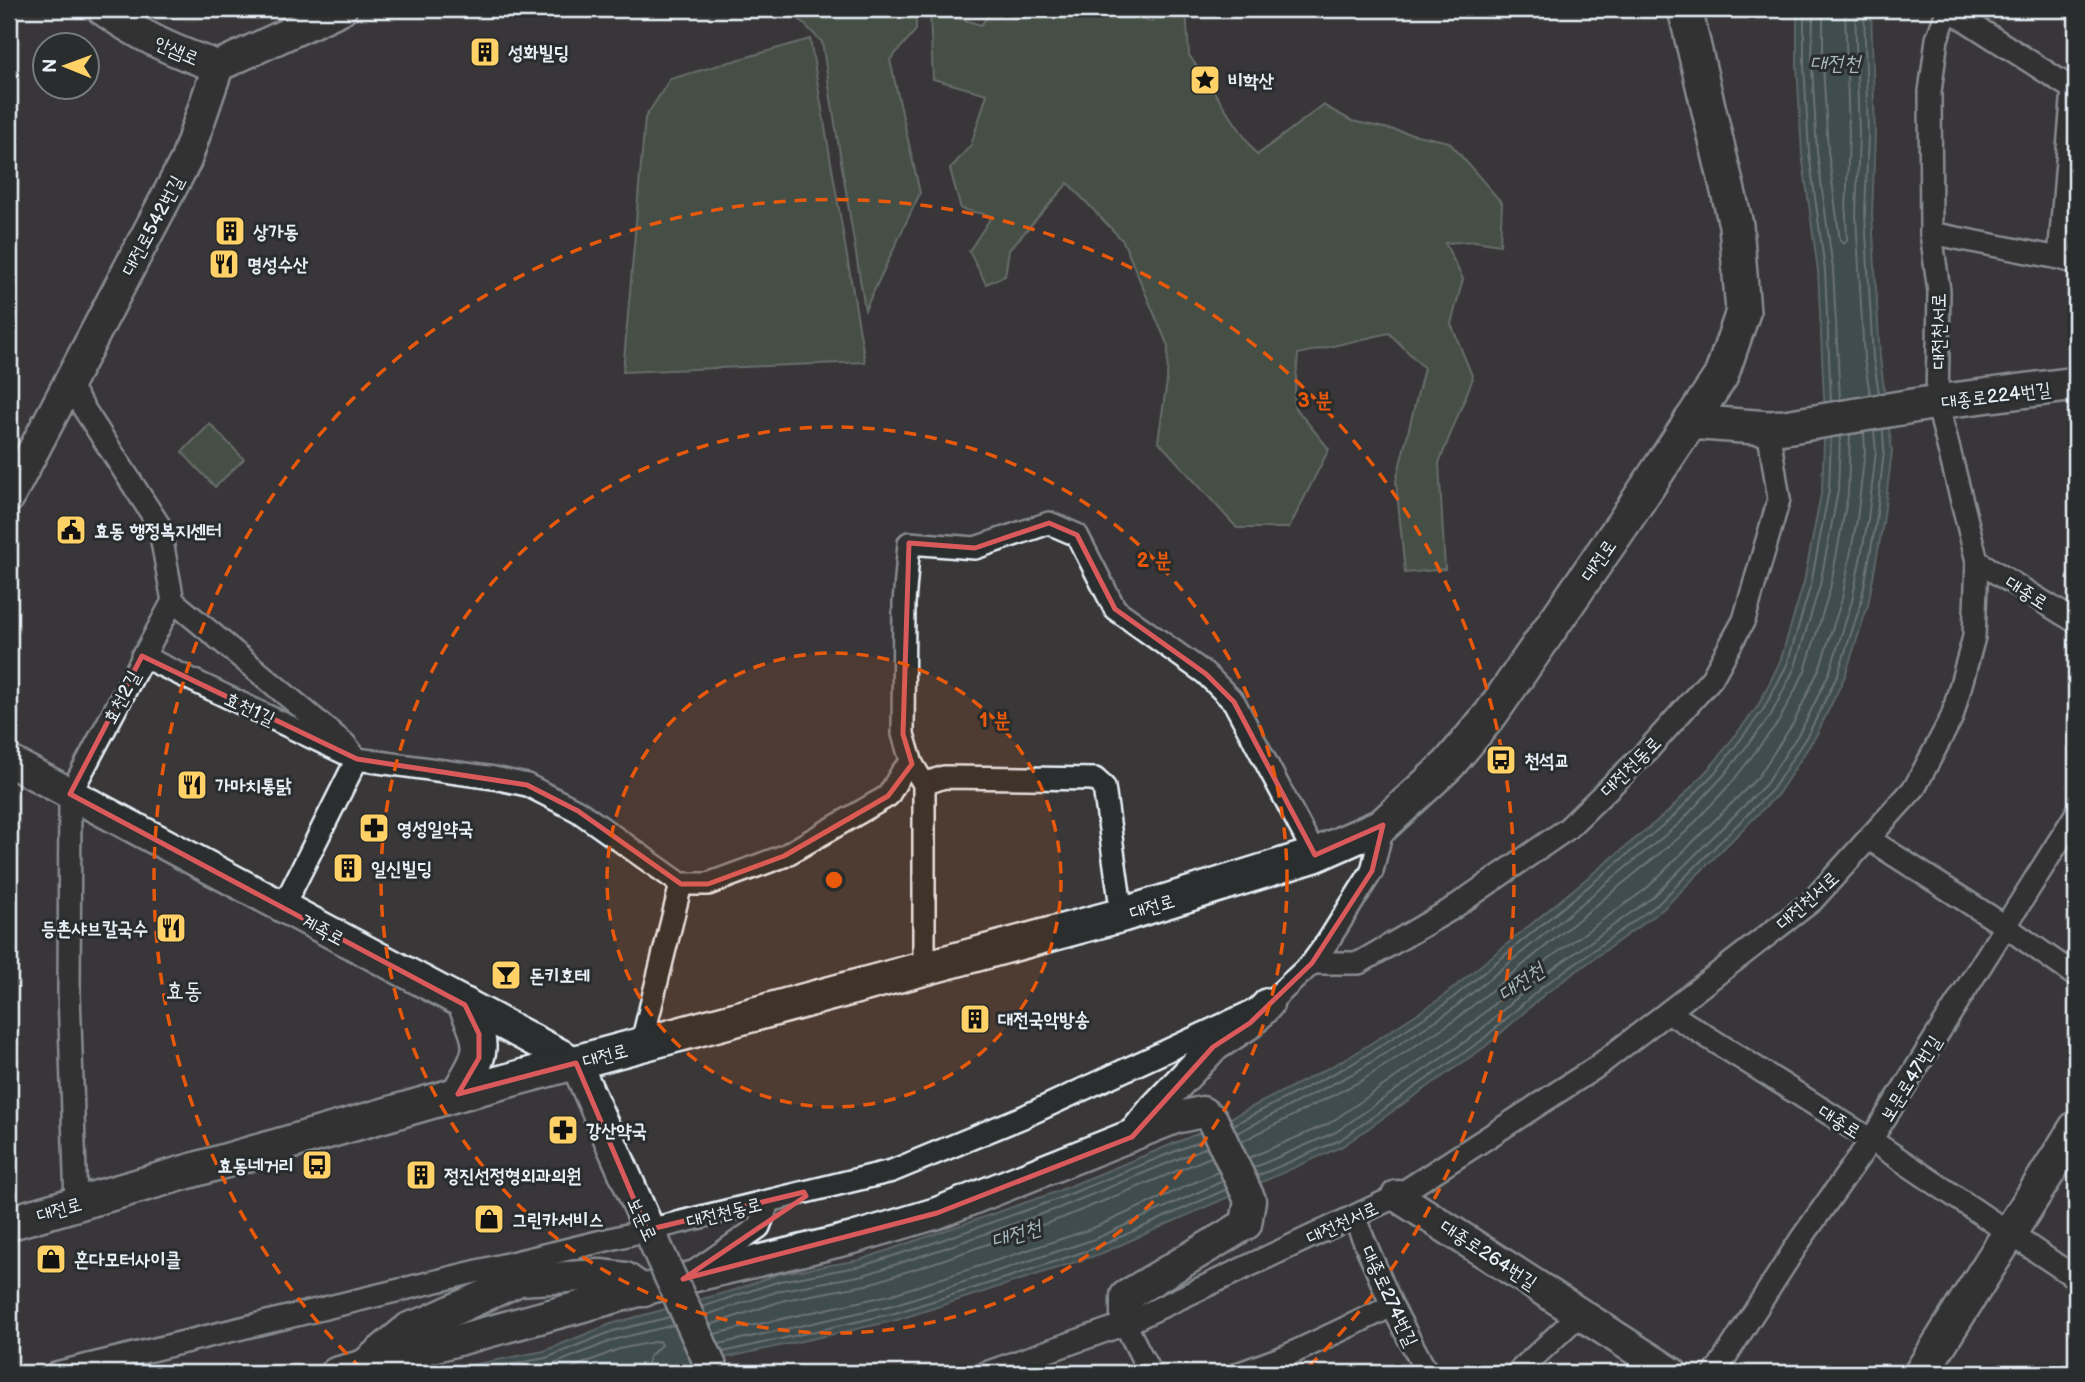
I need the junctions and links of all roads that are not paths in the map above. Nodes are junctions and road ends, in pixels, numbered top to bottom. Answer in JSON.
{"nodes":[{"id":1,"x":102,"y":9,"type":"edge"},
{"id":2,"x":341,"y":9,"type":"edge"},
{"id":3,"x":1685,"y":9,"type":"edge"},
{"id":4,"x":1948,"y":9,"type":"edge"},
{"id":5,"x":218,"y":66,"type":"junction"},
{"id":6,"x":2075,"y":88,"type":"edge"},
{"id":7,"x":1931,"y":233,"type":"junction"},
{"id":8,"x":2067,"y":261,"type":"edge"},
{"id":9,"x":68,"y":384,"type":"junction"},
{"id":10,"x":2076,"y":384,"type":"edge"},
{"id":11,"x":1926,"y":404,"type":"junction"},
{"id":12,"x":1690,"y":422,"type":"junction"},
{"id":13,"x":1776,"y":428,"type":"junction"},
{"id":14,"x":9,"y":497,"type":"edge"},
{"id":15,"x":1977,"y":561,"type":"junction"},
{"id":16,"x":173,"y":601,"type":"junction"},
{"id":17,"x":2076,"y":622,"type":"edge"},
{"id":18,"x":142,"y":656,"type":"junction"},
{"id":19,"x":358,"y":759,"type":"junction"},
{"id":20,"x":9,"y":761,"type":"edge"},
{"id":21,"x":912,"y":764,"type":"junction"},
{"id":22,"x":924,"y":784,"type":"junction"},
{"id":23,"x":70,"y":794,"type":"junction"},
{"id":24,"x":2076,"y":814,"type":"edge"},
{"id":25,"x":1383,"y":825,"type":"junction"},
{"id":26,"x":1869,"y":839,"type":"junction"},
{"id":27,"x":1315,"y":855,"type":"junction"},
{"id":28,"x":681,"y":884,"type":"junction"},
{"id":29,"x":283,"y":907,"type":"junction"},
{"id":30,"x":1122,"y":915,"type":"junction"},
{"id":31,"x":2005,"y":926,"type":"junction"},
{"id":32,"x":1312,"y":963,"type":"junction"},
{"id":33,"x":924,"y":969,"type":"junction"},
{"id":34,"x":2076,"y":976,"type":"edge"},
{"id":35,"x":465,"y":1004,"type":"junction"},
{"id":36,"x":1268,"y":1004,"type":"junction"},
{"id":37,"x":1668,"y":1012,"type":"junction"},
{"id":38,"x":641,"y":1046,"type":"junction"},
{"id":39,"x":576,"y":1063,"type":"junction"},
{"id":40,"x":458,"y":1094,"type":"junction"},
{"id":41,"x":2076,"y":1128,"type":"edge"},
{"id":42,"x":1132,"y":1137,"type":"junction"},
{"id":43,"x":1871,"y":1140,"type":"junction"},
{"id":44,"x":1397,"y":1196,"type":"junction"},
{"id":45,"x":769,"y":1201,"type":"junction"},
{"id":46,"x":76,"y":1204,"type":"junction"},
{"id":47,"x":1354,"y":1217,"type":"junction"},
{"id":48,"x":9,"y":1223,"type":"edge"},
{"id":49,"x":648,"y":1230,"type":"junction"},
{"id":50,"x":2010,"y":1233,"type":"junction"},
{"id":51,"x":516,"y":1271,"type":"junction"},
{"id":52,"x":683,"y":1279,"type":"junction"},
{"id":53,"x":2076,"y":1279,"type":"edge"},
{"id":54,"x":644,"y":1291,"type":"junction"},
{"id":55,"x":1392,"y":1306,"type":"junction"},
{"id":56,"x":1581,"y":1313,"type":"junction"},
{"id":57,"x":1126,"y":1324,"type":"junction"},
{"id":58,"x":349,"y":1370,"type":"edge"},
{"id":59,"x":56,"y":1373,"type":"edge"},
{"id":60,"x":714,"y":1373,"type":"edge"},
{"id":61,"x":986,"y":1373,"type":"edge"},
{"id":62,"x":1150,"y":1373,"type":"edge"},
{"id":63,"x":1240,"y":1373,"type":"edge"},
{"id":64,"x":1427,"y":1373,"type":"edge"},
{"id":65,"x":1517,"y":1373,"type":"edge"},
{"id":66,"x":1672,"y":1373,"type":"edge"},
{"id":67,"x":1715,"y":1373,"type":"edge"},
{"id":68,"x":1921,"y":1373,"type":"edge"}],
"edges":[{"from":1,"to":5,"type":"main road","name":"안샘로"},
{"from":2,"to":5,"type":"main road"},
{"from":3,"to":12,"type":"main road","name":"대전로"},
{"from":4,"to":6,"type":"street"},
{"from":4,"to":7,"type":"street","name":"대전천서로"},
{"from":5,"to":9,"type":"main road","name":"대전로542번길"},
{"from":6,"to":8,"type":"street"},
{"from":7,"to":8,"type":"street"},
{"from":7,"to":11,"type":"street","name":"대전천서로"},
{"from":9,"to":14,"type":"main road","name":"대전로542번길"},
{"from":9,"to":16,"type":"street"},
{"from":10,"to":11,"type":"main road","name":"대종로224번길"},
{"from":11,"to":13,"type":"main road","name":"대종로224번길"},
{"from":11,"to":15,"type":"street","name":"대전천서로"},
{"from":12,"to":13,"type":"main road"},
{"from":12,"to":25,"type":"main road","name":"대전로"},
{"from":13,"to":32,"type":"street","name":"대전천동로"},
{"from":15,"to":17,"type":"street","name":"대종로"},
{"from":15,"to":26,"type":"street","name":"대전천서로"},
{"from":16,"to":18,"type":"street","name":"효천2길"},
{"from":16,"to":19,"type":"street"},
{"from":18,"to":19,"type":"street","name":"효천1길"},
{"from":18,"to":23,"type":"street","name":"효천2길"},
{"from":19,"to":28,"type":"street","name":"효천1길"},
{"from":19,"to":29,"type":"street"},
{"from":20,"to":23,"type":"main road","name":"계족로"},
{"from":21,"to":22,"type":"street"},
{"from":21,"to":27,"type":"street"},
{"from":21,"to":28,"type":"street"},
{"from":22,"to":30,"type":"street"},
{"from":22,"to":33,"type":"street"},
{"from":23,"to":29,"type":"main road","name":"계족로"},
{"from":23,"to":46,"type":"street"},
{"from":24,"to":31,"type":"street","name":"보문로47번길"},
{"from":25,"to":27,"type":"main road","name":"대전로"},
{"from":25,"to":32,"type":"street","name":"대전천동로"},
{"from":26,"to":31,"type":"street"},
{"from":26,"to":37,"type":"street","name":"대전천서로"},
{"from":27,"to":30,"type":"main road","name":"대전로"},
{"from":28,"to":38,"type":"street"},
{"from":29,"to":35,"type":"main road","name":"계족로"},
{"from":30,"to":33,"type":"main road","name":"대전로"},
{"from":31,"to":34,"type":"street"},
{"from":31,"to":43,"type":"street","name":"보문로47번길"},
{"from":32,"to":36,"type":"street","name":"대전천동로"},
{"from":33,"to":38,"type":"main road","name":"대전로"},
{"from":35,"to":39,"type":"main road","name":"계족로"},
{"from":35,"to":40,"type":"main road"},
{"from":36,"to":42,"type":"main road"},
{"from":36,"to":45,"type":"street","name":"대전천동로"},
{"from":37,"to":43,"type":"street","name":"대종로"},
{"from":37,"to":44,"type":"street","name":"대전천서로"},
{"from":38,"to":39,"type":"main road","name":"대전로"},
{"from":39,"to":40,"type":"main road","name":"대전로"},
{"from":39,"to":49,"type":"main road","name":"보문로"},
{"from":40,"to":46,"type":"main road","name":"대전로"},
{"from":41,"to":50,"type":"main road"},
{"from":42,"to":52,"type":"main road"},
{"from":42,"to":57,"type":"main road"},
{"from":43,"to":50,"type":"street","name":"대종로"},
{"from":43,"to":67,"type":"street","name":"보문로47번길"},
{"from":44,"to":47,"type":"street","name":"대전천서로"},
{"from":44,"to":56,"type":"main road","name":"대종로264번길"},
{"from":45,"to":49,"type":"street","name":"대전천동로"},
{"from":45,"to":52,"type":"street"},
{"from":46,"to":48,"type":"main road","name":"대전로"},
{"from":47,"to":55,"type":"street","name":"대종로274번길"},
{"from":47,"to":57,"type":"street","name":"대전천서로"},
{"from":49,"to":51,"type":"street","name":"대전천동로"},
{"from":49,"to":60,"type":"main road","name":"보문로","bridge":true},
{"from":50,"to":53,"type":"street","name":"대종로"},
{"from":50,"to":68,"type":"main road"},
{"from":51,"to":54,"type":"main road"},
{"from":51,"to":58,"type":"main road"},
{"from":51,"to":59,"type":"street","name":"대전천동로"},
{"from":52,"to":54,"type":"main road"},
{"from":54,"to":58,"type":"main road"},
{"from":55,"to":63,"type":"street"},
{"from":55,"to":64,"type":"street","name":"대종로274번길"},
{"from":56,"to":65,"type":"street"},
{"from":56,"to":66,"type":"main road","name":"대종로264번길"},
{"from":57,"to":61,"type":"street","name":"대전천서로"},
{"from":57,"to":62,"type":"street"}]}
